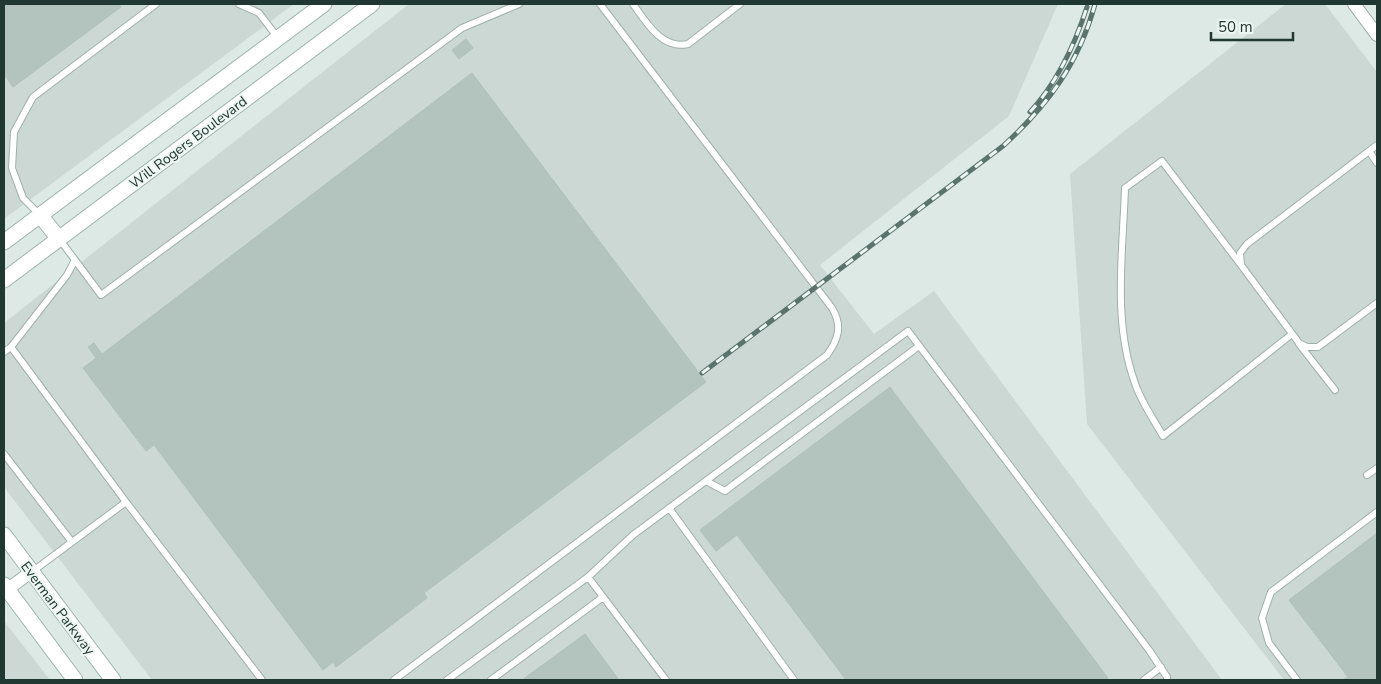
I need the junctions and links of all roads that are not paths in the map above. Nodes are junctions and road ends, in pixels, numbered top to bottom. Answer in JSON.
{"nodes":[{"id":1,"x":156,"y":4,"type":"edge"},
{"id":2,"x":239,"y":4,"type":"edge"},
{"id":3,"x":372,"y":4,"type":"edge"},
{"id":4,"x":519,"y":4,"type":"edge"},
{"id":5,"x":600,"y":4,"type":"edge"},
{"id":6,"x":633,"y":4,"type":"edge"},
{"id":7,"x":740,"y":4,"type":"edge"},
{"id":8,"x":1354,"y":4,"type":"edge"},
{"id":9,"x":315,"y":6,"type":"edge"},
{"id":10,"x":1377,"y":35,"type":"edge"},
{"id":11,"x":278,"y":38,"type":"junction"},
{"id":12,"x":1377,"y":145,"type":"edge"},
{"id":13,"x":1369,"y":152,"type":"junction"},
{"id":14,"x":1377,"y":163,"type":"edge"},
{"id":15,"x":40,"y":215,"type":"junction"},
{"id":16,"x":59,"y":239,"type":"junction"},
{"id":17,"x":4,"y":242,"type":"edge"},
{"id":18,"x":75,"y":260,"type":"junction"},
{"id":19,"x":1241,"y":265,"type":"junction"},
{"id":20,"x":4,"y":280,"type":"edge"},
{"id":21,"x":1377,"y":303,"type":"edge"},
{"id":22,"x":1292,"y":334,"type":"junction"},
{"id":23,"x":1299,"y":343,"type":"junction"},
{"id":24,"x":11,"y":346,"type":"junction"},
{"id":25,"x":919,"y":346,"type":"junction"},
{"id":26,"x":4,"y":352,"type":"edge"},
{"id":27,"x":1334,"y":390,"type":"dead end"},
{"id":28,"x":4,"y":454,"type":"edge"},
{"id":29,"x":1377,"y":468,"type":"edge"},
{"id":30,"x":1367,"y":475,"type":"dead end"},
{"id":31,"x":706,"y":481,"type":"junction"},
{"id":32,"x":126,"y":502,"type":"junction"},
{"id":33,"x":669,"y":508,"type":"junction"},
{"id":34,"x":1377,"y":512,"type":"edge"},
{"id":35,"x":4,"y":535,"type":"edge"},
{"id":36,"x":72,"y":542,"type":"junction"},
{"id":37,"x":31,"y":572,"type":"junction"},
{"id":38,"x":588,"y":577,"type":"junction"},
{"id":39,"x":5,"y":589,"type":"edge"},
{"id":40,"x":603,"y":597,"type":"junction"},
{"id":41,"x":1161,"y":667,"type":"junction"},
{"id":42,"x":75,"y":680,"type":"edge"},
{"id":43,"x":113,"y":680,"type":"edge"},
{"id":44,"x":262,"y":680,"type":"edge"},
{"id":45,"x":394,"y":680,"type":"edge"},
{"id":46,"x":447,"y":680,"type":"edge"},
{"id":47,"x":491,"y":680,"type":"edge"},
{"id":48,"x":666,"y":680,"type":"edge"},
{"id":49,"x":794,"y":680,"type":"edge"},
{"id":50,"x":1144,"y":680,"type":"edge"},
{"id":51,"x":1166,"y":680,"type":"edge"},
{"id":52,"x":1297,"y":680,"type":"edge"}],
"edges":[{"from":1,"to":15,"type":"lane"},
{"from":2,"to":11,"type":"lane"},
{"from":3,"to":16,"type":"main road","name":"Will Rogers Boulevard"},
{"from":4,"to":18,"type":"lane"},
{"from":5,"to":45,"type":"lane"},
{"from":6,"to":7,"type":"lane"},
{"from":8,"to":10,"type":"street"},
{"from":9,"to":11,"type":"main road"},
{"from":11,"to":15,"type":"main road"},
{"from":12,"to":13,"type":"lane"},
{"from":13,"to":14,"type":"lane"},
{"from":13,"to":19,"type":"lane"},
{"from":15,"to":16,"type":"main road"},
{"from":15,"to":17,"type":"main road"},
{"from":16,"to":18,"type":"lane"},
{"from":16,"to":20,"type":"main road","name":"Will Rogers Boulevard"},
{"from":18,"to":24,"type":"lane"},
{"from":19,"to":22,"type":"lane"},
{"from":19,"to":22,"type":"lane"},
{"from":21,"to":23,"type":"lane"},
{"from":22,"to":23,"type":"lane"},
{"from":23,"to":27,"type":"lane"},
{"from":24,"to":26,"type":"lane"},
{"from":24,"to":32,"type":"lane"},
{"from":25,"to":31,"type":"lane"},
{"from":25,"to":31,"type":"lane"},
{"from":25,"to":41,"type":"lane"},
{"from":28,"to":36,"type":"lane"},
{"from":29,"to":30,"type":"lane"},
{"from":31,"to":33,"type":"lane"},
{"from":32,"to":36,"type":"lane"},
{"from":32,"to":44,"type":"lane"},
{"from":33,"to":38,"type":"lane"},
{"from":33,"to":49,"type":"lane"},
{"from":34,"to":52,"type":"lane"},
{"from":35,"to":37,"type":"main road","name":"Everman Parkway"},
{"from":36,"to":37,"type":"lane"},
{"from":37,"to":39,"type":"street"},
{"from":37,"to":43,"type":"main road","name":"Everman Parkway"},
{"from":38,"to":40,"type":"lane"},
{"from":38,"to":46,"type":"lane"},
{"from":39,"to":42,"type":"main road"},
{"from":40,"to":47,"type":"lane"},
{"from":40,"to":48,"type":"lane"},
{"from":41,"to":50,"type":"lane"},
{"from":41,"to":51,"type":"lane"}]}
